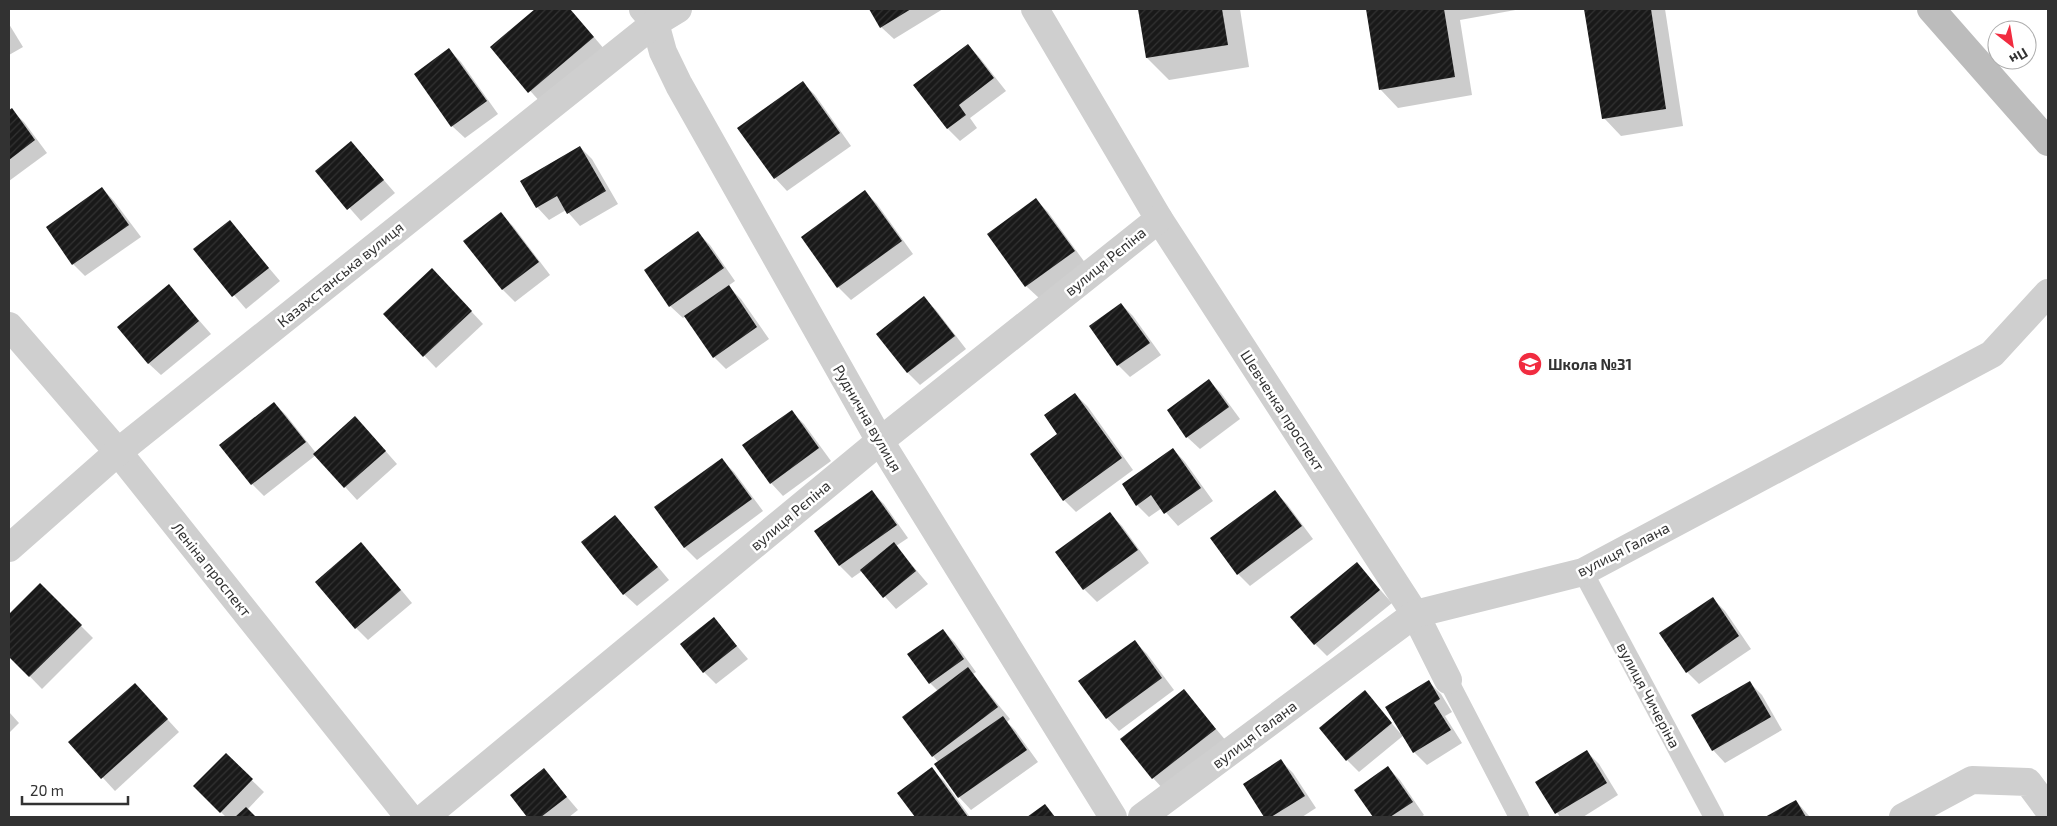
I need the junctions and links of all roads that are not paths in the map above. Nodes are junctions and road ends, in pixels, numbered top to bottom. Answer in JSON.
{"nodes":[{"id":1,"x":1035,"y":9,"type":"edge"},
{"id":2,"x":1931,"y":9,"type":"edge"},
{"id":3,"x":659,"y":13,"type":"edge"},
{"id":4,"x":2048,"y":142,"type":"edge"},
{"id":5,"x":1159,"y":219,"type":"junction"},
{"id":6,"x":2048,"y":294,"type":"edge"},
{"id":7,"x":9,"y":326,"type":"edge"},
{"id":8,"x":880,"y":440,"type":"junction"},
{"id":9,"x":118,"y":452,"type":"junction"},
{"id":10,"x":9,"y":548,"type":"edge"},
{"id":11,"x":1583,"y":572,"type":"junction"},
{"id":12,"x":1415,"y":614,"type":"junction"},
{"id":13,"x":1448,"y":680,"type":"joint"},
{"id":14,"x":2048,"y":810,"type":"edge"},
{"id":15,"x":410,"y":817,"type":"edge"},
{"id":16,"x":425,"y":817,"type":"edge"},
{"id":17,"x":1113,"y":817,"type":"edge"},
{"id":18,"x":1142,"y":817,"type":"edge"},
{"id":19,"x":1519,"y":817,"type":"edge"},
{"id":20,"x":1714,"y":817,"type":"edge"},
{"id":21,"x":1903,"y":817,"type":"edge"}],
"edges":[{"from":1,"to":5,"type":"street","name":"Шевченка проспект"},
{"from":2,"to":4,"type":"street"},
{"from":3,"to":8,"type":"street","name":"Руднична вулиця"},
{"from":3,"to":9,"type":"street","name":"Казахстанська вулиця"},
{"from":5,"to":8,"type":"street","name":"вулиця Рєпіна"},
{"from":5,"to":12,"type":"street","name":"Шевченка проспект"},
{"from":6,"to":11,"type":"street","name":"вулиця Галана"},
{"from":7,"to":9,"type":"street","name":"Леніна проспект"},
{"from":8,"to":16,"type":"street","name":"вулиця Рєпіна"},
{"from":8,"to":17,"type":"street","name":"Руднична вулиця"},
{"from":9,"to":10,"type":"street","name":"Казахстанська вулиця"},
{"from":9,"to":15,"type":"street","name":"Леніна проспект"},
{"from":11,"to":12,"type":"street","name":"вулиця Галана"},
{"from":11,"to":20,"type":"lane","name":"вулиця Чичеріна"},
{"from":12,"to":13,"type":"street","name":"Шевченка проспект"},
{"from":12,"to":18,"type":"street","name":"вулиця Галана"},
{"from":13,"to":19,"type":"lane","name":"Шевченка проспект"},
{"from":14,"to":21,"type":"street"}]}
